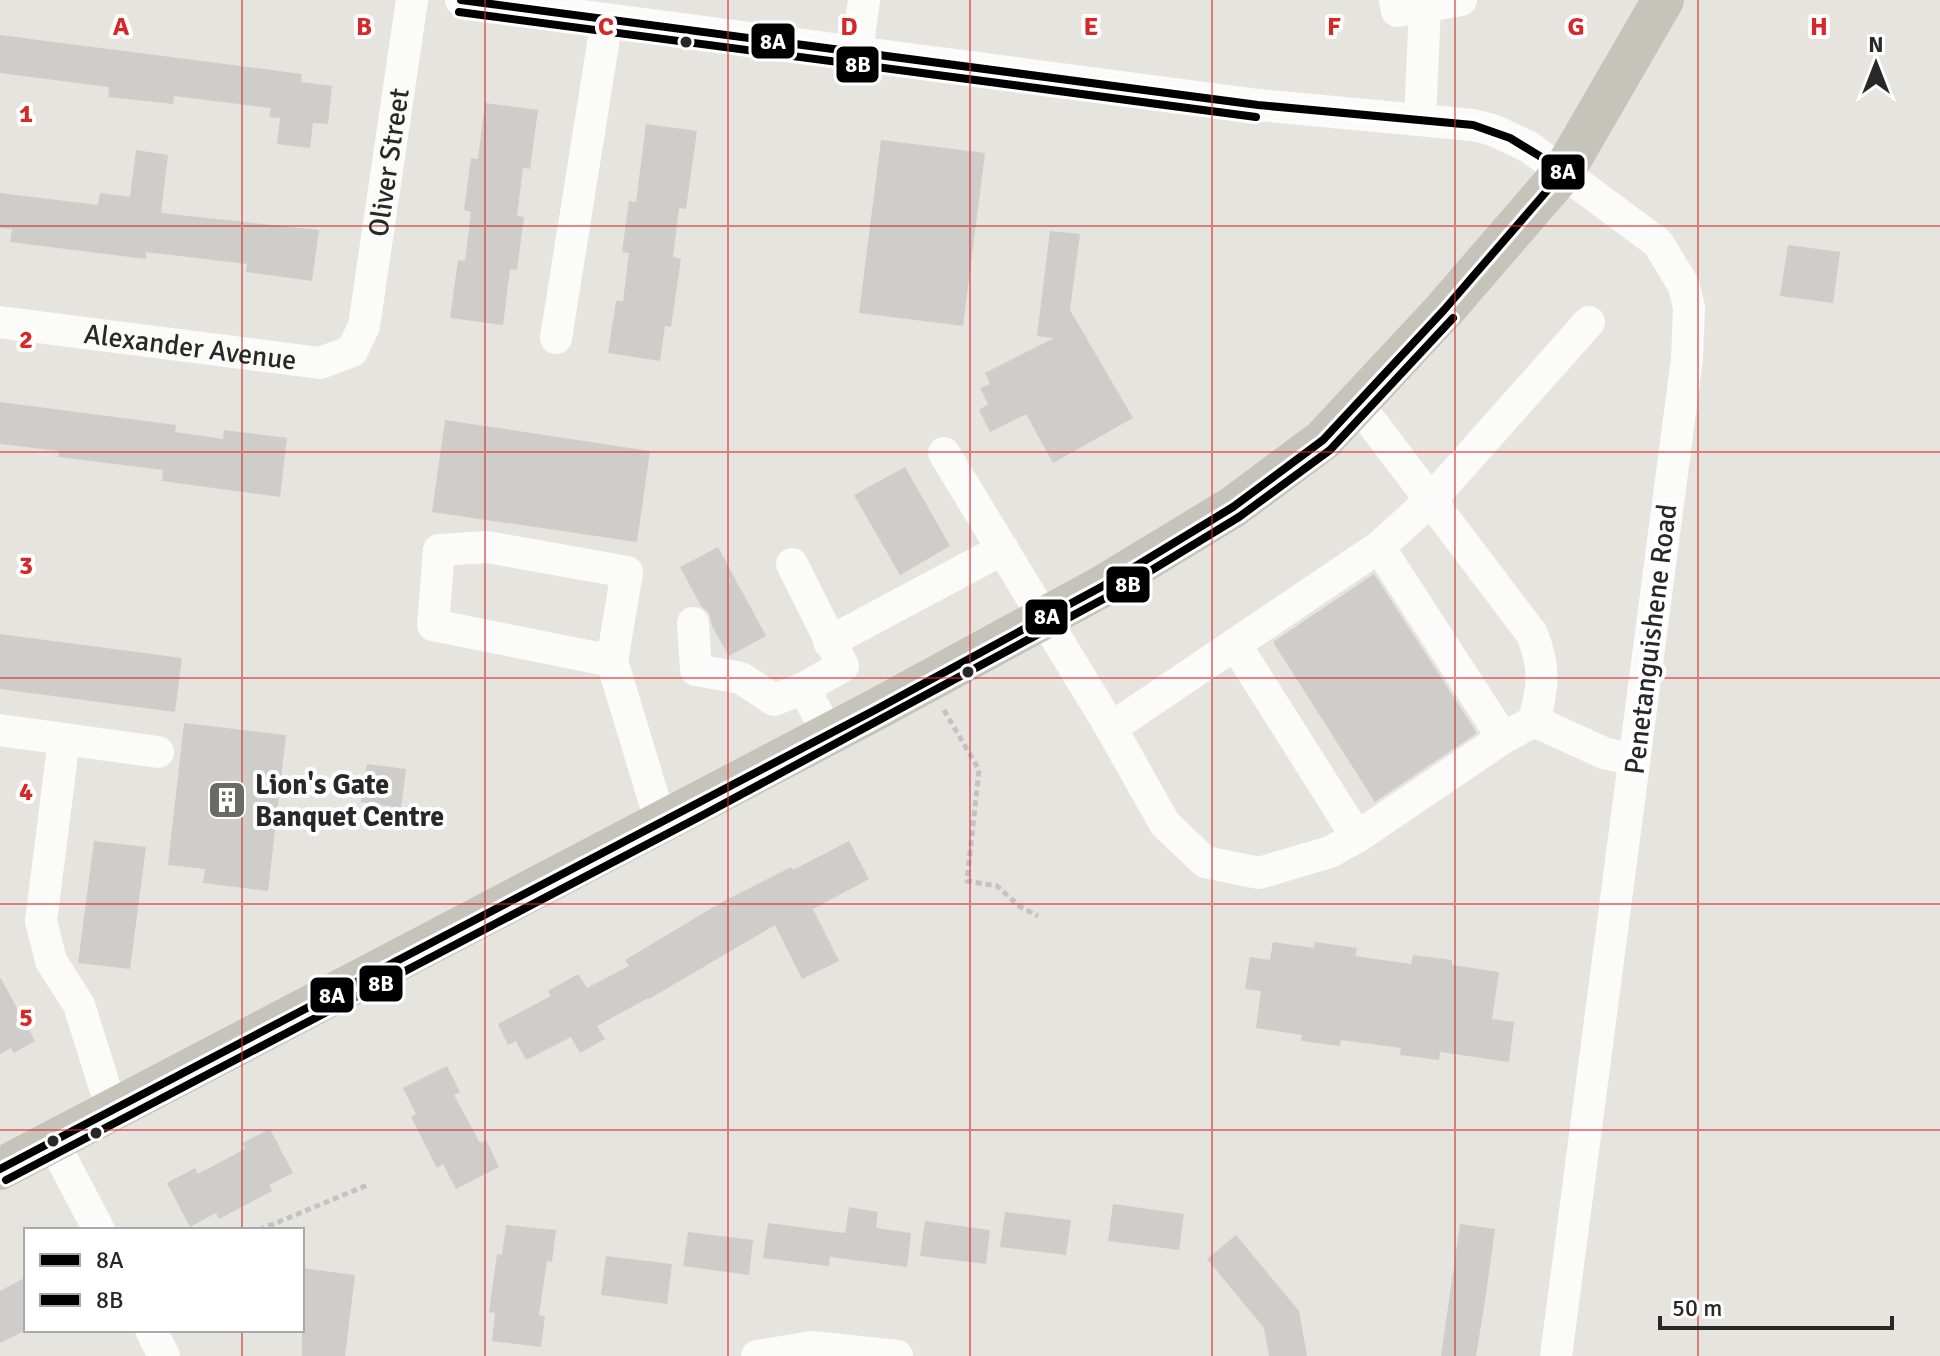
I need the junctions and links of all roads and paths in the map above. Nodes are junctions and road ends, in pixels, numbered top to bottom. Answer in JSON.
{"nodes":[{"id":1,"x":412,"y":0,"type":"edge"},
{"id":2,"x":461,"y":0,"type":"edge"},
{"id":3,"x":864,"y":0,"type":"edge"},
{"id":4,"x":1461,"y":0,"type":"edge"},
{"id":5,"x":1657,"y":2,"type":"edge"},
{"id":6,"x":1410,"y":3,"type":"edge"},
{"id":7,"x":607,"y":19,"type":"junction"},
{"id":8,"x":857,"y":52,"type":"junction"},
{"id":9,"x":1420,"y":120,"type":"junction"},
{"id":10,"x":1564,"y":171,"type":"junction"},
{"id":11,"x":0,"y":322,"type":"edge"},
{"id":12,"x":1589,"y":322,"type":"dead end"},
{"id":13,"x":364,"y":326,"type":"joint"},
{"id":14,"x":556,"y":338,"type":"dead end"},
{"id":15,"x":1357,"y":403,"type":"junction"},
{"id":16,"x":944,"y":453,"type":"dead end"},
{"id":17,"x":1430,"y":501,"type":"junction"},
{"id":18,"x":1379,"y":547,"type":"junction"},
{"id":19,"x":1003,"y":549,"type":"junction"},
{"id":20,"x":792,"y":564,"type":"dead end"},
{"id":21,"x":1044,"y":618,"type":"junction"},
{"id":22,"x":693,"y":623,"type":"dead end"},
{"id":23,"x":829,"y":642,"type":"junction"},
{"id":24,"x":1235,"y":644,"type":"junction"},
{"id":25,"x":612,"y":661,"type":"junction"},
{"id":26,"x":927,"y":681,"type":"junction"},
{"id":27,"x":804,"y":688,"type":"junction"},
{"id":28,"x":1534,"y":721,"type":"junction"},
{"id":29,"x":1111,"y":728,"type":"junction"},
{"id":30,"x":0,"y":730,"type":"edge"},
{"id":31,"x":828,"y":734,"type":"junction"},
{"id":32,"x":1503,"y":738,"type":"junction"},
{"id":33,"x":64,"y":739,"type":"junction"},
{"id":34,"x":158,"y":752,"type":"dead end"},
{"id":35,"x":1634,"y":760,"type":"junction"},
{"id":36,"x":661,"y":823,"type":"junction"},
{"id":37,"x":1357,"y":837,"type":"junction"},
{"id":38,"x":1038,"y":916,"type":"dead end"},
{"id":39,"x":112,"y":1110,"type":"junction"},
{"id":40,"x":53,"y":1142,"type":"junction"},
{"id":41,"x":0,"y":1169,"type":"edge"},
{"id":42,"x":370,"y":1184,"type":"dead end"},
{"id":43,"x":98,"y":1228,"type":"edge"},
{"id":44,"x":264,"y":1228,"type":"edge"},
{"id":45,"x":152,"y":1332,"type":"edge"},
{"id":46,"x":164,"y":1356,"type":"edge"},
{"id":47,"x":757,"y":1356,"type":"edge"},
{"id":48,"x":897,"y":1356,"type":"edge"},
{"id":49,"x":1556,"y":1356,"type":"edge"}],
"edges":[{"from":1,"to":13,"type":"street","name":"Oliver Street"},
{"from":2,"to":7,"type":"street","name":"Penetanguishene Road"},
{"from":3,"to":8,"type":"street"},
{"from":4,"to":6,"type":"street"},
{"from":5,"to":10,"type":"main road"},
{"from":6,"to":9,"type":"street"},
{"from":7,"to":8,"type":"street","name":"Penetanguishene Road"},
{"from":7,"to":14,"type":"street"},
{"from":8,"to":9,"type":"street","name":"Penetanguishene Road"},
{"from":9,"to":10,"type":"street","name":"Penetanguishene Road"},
{"from":10,"to":15,"type":"main road"},
{"from":10,"to":35,"type":"street","name":"Penetanguishene Road"},
{"from":11,"to":13,"type":"street","name":"Alexander Avenue"},
{"from":12,"to":17,"type":"street"},
{"from":15,"to":17,"type":"street"},
{"from":15,"to":21,"type":"main road"},
{"from":16,"to":19,"type":"street"},
{"from":17,"to":18,"type":"street"},
{"from":17,"to":28,"type":"street"},
{"from":18,"to":24,"type":"street"},
{"from":18,"to":32,"type":"street"},
{"from":19,"to":21,"type":"street"},
{"from":19,"to":23,"type":"street"},
{"from":20,"to":23,"type":"street"},
{"from":21,"to":26,"type":"main road"},
{"from":21,"to":29,"type":"street"},
{"from":22,"to":27,"type":"street"},
{"from":23,"to":27,"type":"street"},
{"from":24,"to":29,"type":"street"},
{"from":24,"to":37,"type":"street"},
{"from":25,"to":25,"type":"street"},
{"from":25,"to":36,"type":"street"},
{"from":26,"to":31,"type":"main road"},
{"from":26,"to":38,"type":"path"},
{"from":27,"to":31,"type":"street"},
{"from":28,"to":32,"type":"street"},
{"from":28,"to":35,"type":"street"},
{"from":29,"to":37,"type":"street"},
{"from":30,"to":33,"type":"street"},
{"from":31,"to":36,"type":"main road"},
{"from":32,"to":37,"type":"street"},
{"from":33,"to":34,"type":"street"},
{"from":33,"to":39,"type":"street"},
{"from":35,"to":49,"type":"street","name":"Penetanguishene Road"},
{"from":36,"to":39,"type":"main road"},
{"from":39,"to":40,"type":"main road"},
{"from":40,"to":41,"type":"main road"},
{"from":40,"to":43,"type":"street"},
{"from":42,"to":44,"type":"path"},
{"from":45,"to":46,"type":"street"},
{"from":47,"to":48,"type":"street"}]}
